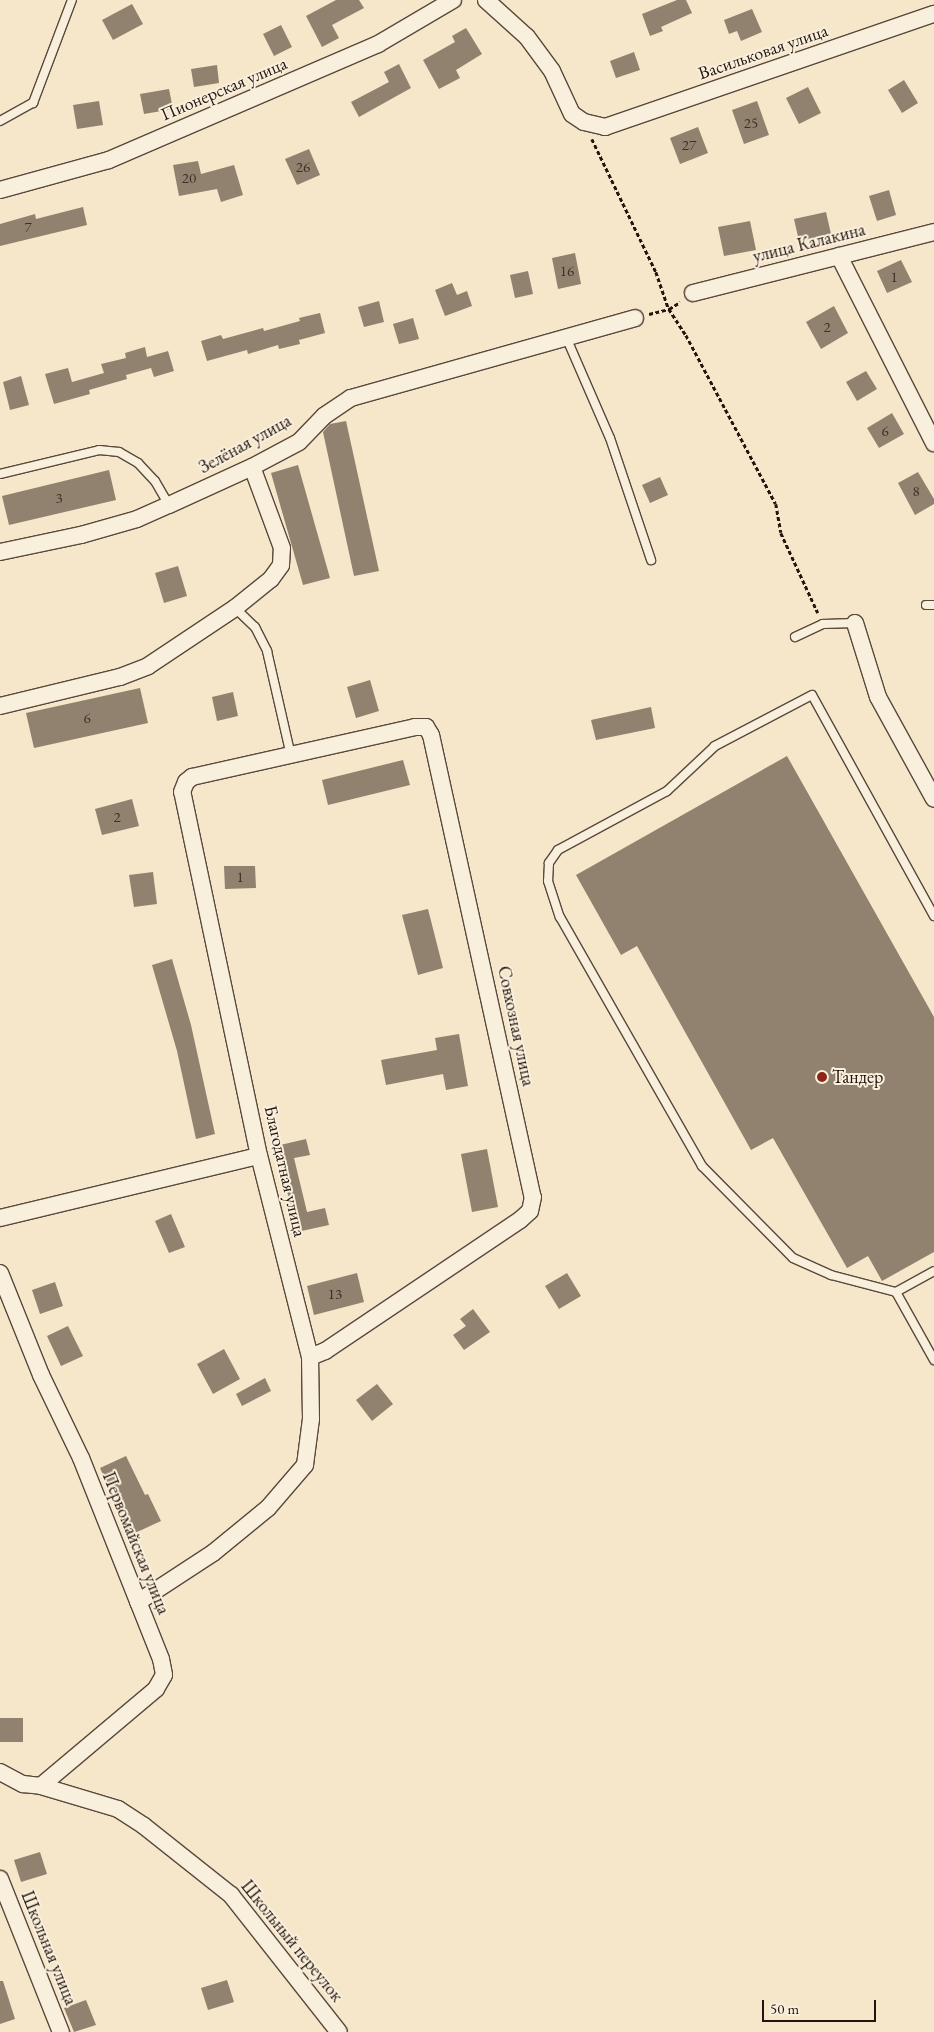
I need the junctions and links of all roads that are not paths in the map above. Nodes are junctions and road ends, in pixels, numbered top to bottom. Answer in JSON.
{"nodes":[{"id":1,"x":72,"y":0,"type":"edge"},
{"id":2,"x":453,"y":0,"type":"edge"},
{"id":3,"x":486,"y":0,"type":"edge"},
{"id":4,"x":934,"y":14,"type":"edge"},
{"id":5,"x":0,"y":121,"type":"edge"},
{"id":6,"x":0,"y":190,"type":"edge"},
{"id":7,"x":934,"y":232,"type":"edge"},
{"id":8,"x":838,"y":256,"type":"junction"},
{"id":9,"x":693,"y":293,"type":"road end"},
{"id":10,"x":635,"y":318,"type":"road end"},
{"id":11,"x":566,"y":337,"type":"junction"},
{"id":12,"x":934,"y":443,"type":"edge"},
{"id":13,"x":252,"y":467,"type":"junction"},
{"id":14,"x":0,"y":474,"type":"edge"},
{"id":15,"x":170,"y":505,"type":"junction"},
{"id":16,"x":0,"y":552,"type":"edge"},
{"id":17,"x":650,"y":560,"type":"dead end"},
{"id":18,"x":235,"y":608,"type":"junction"},
{"id":19,"x":855,"y":623,"type":"joint"},
{"id":20,"x":795,"y":637,"type":"dead end"},
{"id":21,"x":0,"y":706,"type":"edge"},
{"id":22,"x":291,"y":756,"type":"junction"},
{"id":23,"x":934,"y":799,"type":"edge"},
{"id":24,"x":934,"y":916,"type":"edge"},
{"id":25,"x":260,"y":1156,"type":"junction"},
{"id":26,"x":0,"y":1218,"type":"edge"},
{"id":27,"x":934,"y":1271,"type":"edge"},
{"id":28,"x":0,"y":1273,"type":"edge"},
{"id":29,"x":896,"y":1292,"type":"junction"},
{"id":30,"x":310,"y":1358,"type":"junction"},
{"id":31,"x":934,"y":1360,"type":"edge"},
{"id":32,"x":138,"y":1602,"type":"junction"},
{"id":33,"x":0,"y":1772,"type":"edge"},
{"id":34,"x":41,"y":1786,"type":"junction"},
{"id":35,"x":0,"y":1879,"type":"edge"},
{"id":36,"x":61,"y":2032,"type":"edge"},
{"id":37,"x":340,"y":2032,"type":"edge"}],
"edges":[{"from":1,"to":5,"type":"lane"},
{"from":2,"to":6,"type":"street","name":"Пионерская улица"},
{"from":3,"to":4,"type":"street","name":"Васильковая улица"},
{"from":7,"to":8,"type":"street","name":"улица Калакина"},
{"from":8,"to":9,"type":"street","name":"улица Калакина"},
{"from":8,"to":12,"type":"street"},
{"from":10,"to":11,"type":"street","name":"Зелёная улица"},
{"from":11,"to":13,"type":"street","name":"Зелёная улица"},
{"from":11,"to":17,"type":"lane"},
{"from":13,"to":15,"type":"street","name":"Зелёная улица"},
{"from":13,"to":18,"type":"street"},
{"from":14,"to":15,"type":"lane"},
{"from":15,"to":16,"type":"street","name":"Зелёная улица"},
{"from":18,"to":21,"type":"street"},
{"from":18,"to":22,"type":"lane"},
{"from":19,"to":20,"type":"lane"},
{"from":19,"to":23,"type":"street"},
{"from":22,"to":25,"type":"street","name":"Благодатная улица"},
{"from":22,"to":30,"type":"street","name":"Совхозная улица"},
{"from":24,"to":29,"type":"lane"},
{"from":25,"to":26,"type":"street"},
{"from":25,"to":30,"type":"street","name":"Благодатная улица"},
{"from":27,"to":29,"type":"lane"},
{"from":28,"to":32,"type":"street","name":"Первомайская улица"},
{"from":29,"to":31,"type":"lane"},
{"from":30,"to":32,"type":"street","name":"Благодатная улица"},
{"from":32,"to":34,"type":"street","name":"Первомайская улица"},
{"from":33,"to":34,"type":"street","name":"Школьный переулок"},
{"from":34,"to":37,"type":"street","name":"Школьный переулок"},
{"from":35,"to":36,"type":"street","name":"Школьная улица"}]}
